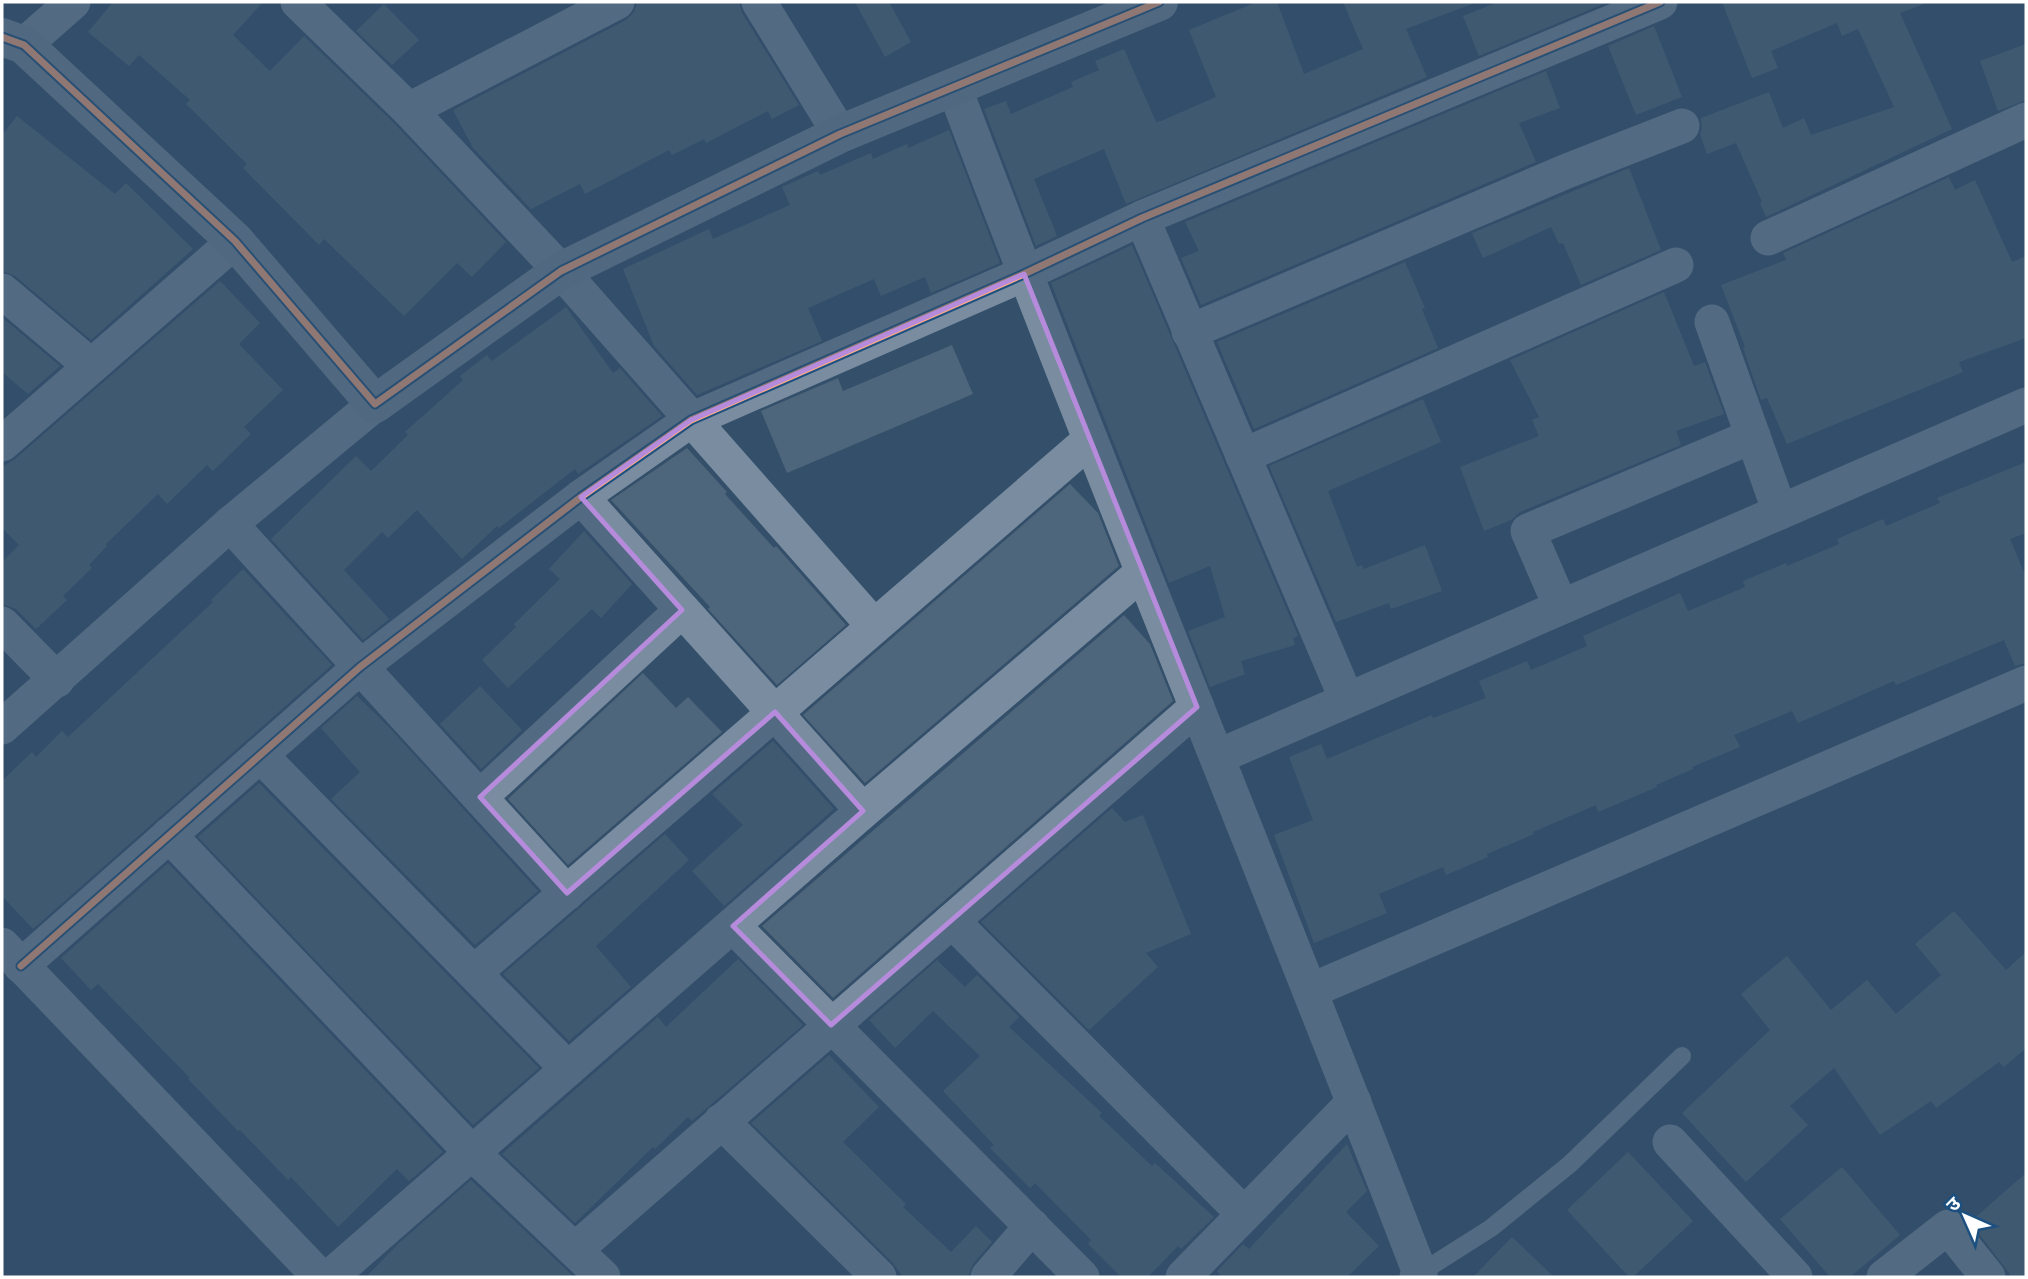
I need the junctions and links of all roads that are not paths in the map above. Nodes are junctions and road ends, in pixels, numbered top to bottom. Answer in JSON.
{"nodes":[{"id":1,"x":73,"y":2,"type":"edge"},
{"id":2,"x":299,"y":2,"type":"edge"},
{"id":3,"x":759,"y":2,"type":"edge"},
{"id":4,"x":1159,"y":2,"type":"edge"},
{"id":5,"x":1660,"y":2,"type":"edge"},
{"id":6,"x":599,"y":5,"type":"edge"},
{"id":7,"x":13,"y":41,"type":"edge"},
{"id":8,"x":954,"y":87,"type":"junction"},
{"id":9,"x":409,"y":110,"type":"junction"},
{"id":10,"x":2026,"y":120,"type":"edge"},
{"id":11,"x":1682,"y":126,"type":"dead end"},
{"id":12,"x":840,"y":134,"type":"junction"},
{"id":13,"x":1142,"y":218,"type":"junction"},
{"id":14,"x":1768,"y":238,"type":"dead end"},
{"id":15,"x":235,"y":241,"type":"junction"},
{"id":16,"x":1676,"y":265,"type":"dead end"},
{"id":17,"x":561,"y":271,"type":"junction"},
{"id":18,"x":1024,"y":274,"type":"junction"},
{"id":19,"x":2,"y":291,"type":"edge"},
{"id":20,"x":1712,"y":322,"type":"dead end"},
{"id":21,"x":1189,"y":332,"type":"junction"},
{"id":22,"x":91,"y":366,"type":"junction"},
{"id":23,"x":375,"y":404,"type":"junction"},
{"id":24,"x":2026,"y":405,"type":"edge"},
{"id":25,"x":691,"y":420,"type":"junction"},
{"id":26,"x":1753,"y":436,"type":"junction"},
{"id":27,"x":1090,"y":440,"type":"junction"},
{"id":28,"x":2,"y":444,"type":"edge"},
{"id":29,"x":1242,"y":456,"type":"junction"},
{"id":30,"x":581,"y":497,"type":"junction"},
{"id":31,"x":1780,"y":512,"type":"junction"},
{"id":32,"x":230,"y":524,"type":"junction"},
{"id":33,"x":1143,"y":572,"type":"junction"},
{"id":34,"x":1561,"y":607,"type":"junction"},
{"id":35,"x":682,"y":610,"type":"junction"},
{"id":36,"x":2,"y":624,"type":"edge"},
{"id":37,"x":874,"y":626,"type":"junction"},
{"id":38,"x":360,"y":667,"type":"junction"},
{"id":39,"x":57,"y":680,"type":"junction"},
{"id":40,"x":2026,"y":683,"type":"edge"},
{"id":41,"x":1347,"y":700,"type":"junction"},
{"id":42,"x":1197,"y":707,"type":"junction"},
{"id":43,"x":775,"y":712,"type":"junction"},
{"id":44,"x":2,"y":727,"type":"edge"},
{"id":45,"x":260,"y":755,"type":"junction"},
{"id":46,"x":1217,"y":757,"type":"junction"},
{"id":47,"x":480,"y":797,"type":"junction"},
{"id":48,"x":863,"y":811,"type":"junction"},
{"id":49,"x":169,"y":835,"type":"junction"},
{"id":50,"x":567,"y":893,"type":"junction"},
{"id":51,"x":952,"y":921,"type":"junction"},
{"id":52,"x":733,"y":926,"type":"junction"},
{"id":53,"x":12,"y":955,"type":"edge"},
{"id":54,"x":475,"y":972,"type":"junction"},
{"id":55,"x":1310,"y":991,"type":"junction"},
{"id":56,"x":831,"y":1025,"type":"junction"},
{"id":57,"x":1682,"y":1056,"type":"dead end"},
{"id":58,"x":568,"y":1069,"type":"junction"},
{"id":59,"x":1354,"y":1102,"type":"junction"},
{"id":60,"x":721,"y":1121,"type":"junction"},
{"id":61,"x":1670,"y":1142,"type":"dead end"},
{"id":62,"x":472,"y":1153,"type":"junction"},
{"id":63,"x":1244,"y":1214,"type":"junction"},
{"id":64,"x":1032,"y":1226,"type":"junction"},
{"id":65,"x":575,"y":1250,"type":"junction"},
{"id":66,"x":1419,"y":1275,"type":"edge"},
{"id":67,"x":320,"y":1277,"type":"edge"},
{"id":68,"x":330,"y":1277,"type":"edge"},
{"id":69,"x":603,"y":1277,"type":"edge"},
{"id":70,"x":878,"y":1277,"type":"edge"},
{"id":71,"x":988,"y":1277,"type":"edge"},
{"id":72,"x":1082,"y":1277,"type":"edge"},
{"id":73,"x":1183,"y":1277,"type":"edge"},
{"id":74,"x":1795,"y":1277,"type":"edge"},
{"id":75,"x":1884,"y":1277,"type":"edge"},
{"id":76,"x":1988,"y":1277,"type":"edge"}],
"edges":[{"from":1,"to":7,"type":"street"},
{"from":2,"to":9,"type":"street"},
{"from":3,"to":12,"type":"street"},
{"from":4,"to":8,"type":"street"},
{"from":5,"to":13,"type":"street"},
{"from":6,"to":9,"type":"street"},
{"from":7,"to":15,"type":"street"},
{"from":8,"to":12,"type":"street"},
{"from":8,"to":18,"type":"street"},
{"from":9,"to":17,"type":"street"},
{"from":10,"to":14,"type":"street"},
{"from":11,"to":21,"type":"street"},
{"from":12,"to":17,"type":"street"},
{"from":13,"to":18,"type":"street"},
{"from":13,"to":21,"type":"street"},
{"from":15,"to":22,"type":"street"},
{"from":15,"to":23,"type":"street"},
{"from":16,"to":29,"type":"street"},
{"from":17,"to":23,"type":"street"},
{"from":17,"to":25,"type":"street"},
{"from":18,"to":25,"type":"street"},
{"from":18,"to":27,"type":"street"},
{"from":19,"to":22,"type":"street"},
{"from":20,"to":26,"type":"street"},
{"from":21,"to":29,"type":"street"},
{"from":22,"to":28,"type":"street"},
{"from":23,"to":32,"type":"street"},
{"from":24,"to":31,"type":"street"},
{"from":25,"to":30,"type":"street"},
{"from":25,"to":37,"type":"street"},
{"from":26,"to":31,"type":"street"},
{"from":26,"to":34,"type":"street"},
{"from":27,"to":33,"type":"street"},
{"from":27,"to":37,"type":"street"},
{"from":29,"to":41,"type":"street"},
{"from":30,"to":35,"type":"street"},
{"from":30,"to":38,"type":"street"},
{"from":31,"to":34,"type":"street"},
{"from":32,"to":38,"type":"street"},
{"from":32,"to":39,"type":"street"},
{"from":33,"to":42,"type":"street"},
{"from":33,"to":48,"type":"street"},
{"from":34,"to":41,"type":"street"},
{"from":35,"to":43,"type":"street"},
{"from":35,"to":47,"type":"street"},
{"from":36,"to":39,"type":"street"},
{"from":37,"to":43,"type":"street"},
{"from":38,"to":45,"type":"street"},
{"from":38,"to":47,"type":"street"},
{"from":39,"to":44,"type":"street"},
{"from":40,"to":55,"type":"street"},
{"from":41,"to":46,"type":"street"},
{"from":42,"to":46,"type":"street"},
{"from":42,"to":51,"type":"street"},
{"from":43,"to":48,"type":"street"},
{"from":43,"to":50,"type":"street"},
{"from":45,"to":49,"type":"street"},
{"from":45,"to":54,"type":"street"},
{"from":46,"to":55,"type":"street"},
{"from":47,"to":50,"type":"street"},
{"from":48,"to":52,"type":"street"},
{"from":49,"to":53,"type":"street"},
{"from":49,"to":62,"type":"street"},
{"from":50,"to":54,"type":"street"},
{"from":51,"to":56,"type":"street"},
{"from":51,"to":63,"type":"street"},
{"from":52,"to":56,"type":"street"},
{"from":52,"to":58,"type":"street"},
{"from":53,"to":67,"type":"street"},
{"from":54,"to":58,"type":"street"},
{"from":55,"to":59,"type":"street"},
{"from":56,"to":60,"type":"street"},
{"from":56,"to":64,"type":"street"},
{"from":57,"to":66,"type":"lane"},
{"from":58,"to":62,"type":"street"},
{"from":59,"to":63,"type":"street"},
{"from":59,"to":66,"type":"street"},
{"from":60,"to":65,"type":"street"},
{"from":60,"to":70,"type":"street"},
{"from":61,"to":74,"type":"street"},
{"from":62,"to":65,"type":"street"},
{"from":62,"to":68,"type":"street"},
{"from":63,"to":73,"type":"street"},
{"from":64,"to":71,"type":"street"},
{"from":64,"to":72,"type":"street"},
{"from":65,"to":69,"type":"street"},
{"from":75,"to":76,"type":"street"}]}
